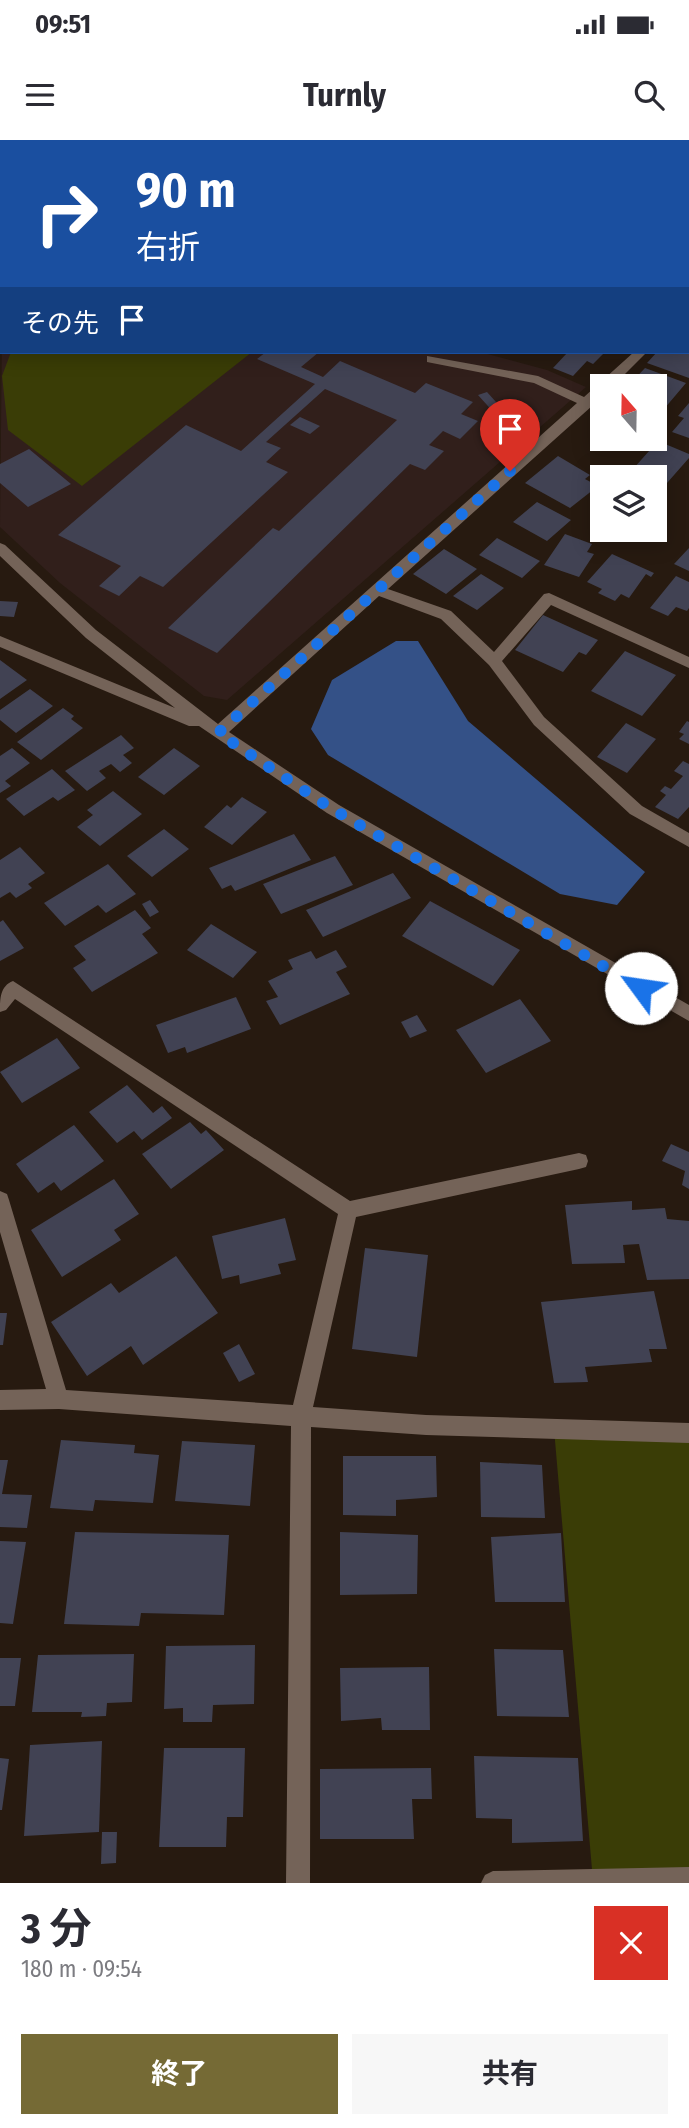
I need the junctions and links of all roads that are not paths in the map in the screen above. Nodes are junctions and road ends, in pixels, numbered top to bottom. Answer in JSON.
{"nodes":[{"id":1,"x":639,"y":354,"type":"edge"},
{"id":2,"x":432,"y":359,"type":"dead end"},
{"id":3,"x":617,"y":374,"type":"edge"},
{"id":4,"x":590,"y":399,"type":"edge"},
{"id":5,"x":587,"y":402,"type":"junction"},
{"id":6,"x":0,"y":548,"type":"edge"},
{"id":7,"x":376,"y":590,"type":"junction"},
{"id":8,"x":0,"y":641,"type":"edge"},
{"id":9,"x":494,"y":662,"type":"junction"},
{"id":10,"x":689,"y":663,"type":"edge"},
{"id":11,"x":218,"y":733,"type":"junction"},
{"id":12,"x":689,"y":841,"type":"edge"},
{"id":13,"x":7,"y":983,"type":"edge"},
{"id":14,"x":0,"y":1005,"type":"edge"},
{"id":15,"x":689,"y":1014,"type":"edge"},
{"id":16,"x":579,"y":1161,"type":"dead end"},
{"id":17,"x":0,"y":1200,"type":"edge"},
{"id":18,"x":348,"y":1210,"type":"junction"},
{"id":19,"x":59,"y":1399,"type":"junction"},
{"id":20,"x":0,"y":1400,"type":"edge"},
{"id":21,"x":301,"y":1417,"type":"junction"},
{"id":22,"x":689,"y":1433,"type":"edge"},
{"id":23,"x":689,"y":1879,"type":"edge"},
{"id":24,"x":298,"y":1883,"type":"edge"},
{"id":25,"x":493,"y":1883,"type":"edge"}],
"edges":[{"from":1,"to":3,"type":"street"},
{"from":2,"to":5,"type":"street"},
{"from":4,"to":5,"type":"street"},
{"from":5,"to":7,"type":"street"},
{"from":6,"to":11,"type":"street"},
{"from":7,"to":9,"type":"street"},
{"from":7,"to":11,"type":"street"},
{"from":8,"to":11,"type":"street"},
{"from":9,"to":10,"type":"street"},
{"from":9,"to":12,"type":"street"},
{"from":11,"to":15,"type":"street"},
{"from":13,"to":14,"type":"street"},
{"from":13,"to":18,"type":"street"},
{"from":16,"to":18,"type":"street"},
{"from":17,"to":19,"type":"street"},
{"from":18,"to":21,"type":"street"},
{"from":19,"to":20,"type":"street"},
{"from":19,"to":21,"type":"street"},
{"from":21,"to":22,"type":"street"},
{"from":21,"to":24,"type":"street"},
{"from":23,"to":25,"type":"street"}]}
